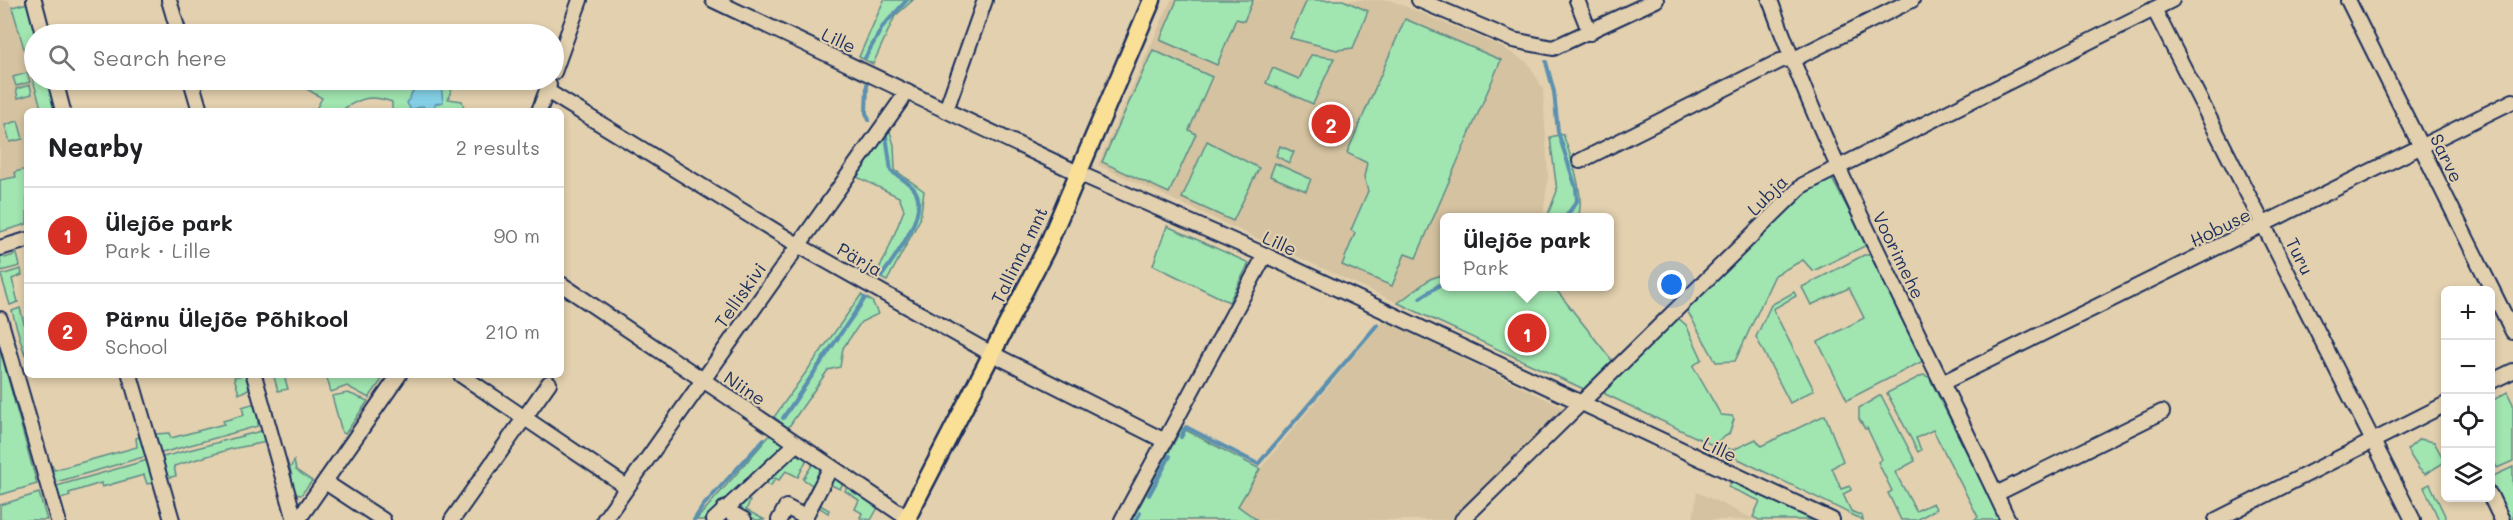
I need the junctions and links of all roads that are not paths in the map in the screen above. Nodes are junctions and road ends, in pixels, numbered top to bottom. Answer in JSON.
{"nodes":[{"id":1,"x":34,"y":0,"type":"edge"},
{"id":2,"x":169,"y":0,"type":"edge"},
{"id":3,"x":580,"y":0,"type":"edge"},
{"id":4,"x":712,"y":0,"type":"edge"},
{"id":5,"x":985,"y":0,"type":"edge"},
{"id":6,"x":1152,"y":0,"type":"edge"},
{"id":7,"x":1419,"y":0,"type":"edge"},
{"id":8,"x":1577,"y":0,"type":"edge"},
{"id":9,"x":1656,"y":0,"type":"edge"},
{"id":10,"x":1770,"y":0,"type":"edge"},
{"id":11,"x":1912,"y":0,"type":"edge"},
{"id":12,"x":2172,"y":0,"type":"edge"},
{"id":13,"x":2348,"y":0,"type":"edge"},
{"id":14,"x":2154,"y":9,"type":"junction"},
{"id":15,"x":40,"y":24,"type":"edge"},
{"id":16,"x":175,"y":24,"type":"edge"},
{"id":17,"x":1590,"y":33,"type":"junction"},
{"id":18,"x":564,"y":44,"type":"edge"},
{"id":19,"x":1791,"y":59,"type":"junction"},
{"id":20,"x":58,"y":90,"type":"edge"},
{"id":21,"x":194,"y":90,"type":"edge"},
{"id":22,"x":547,"y":90,"type":"edge"},
{"id":23,"x":557,"y":90,"type":"edge"},
{"id":24,"x":907,"y":92,"type":"junction"},
{"id":25,"x":2513,"y":101,"type":"edge"},
{"id":26,"x":62,"y":108,"type":"edge"},
{"id":27,"x":199,"y":108,"type":"edge"},
{"id":28,"x":540,"y":108,"type":"edge"},
{"id":29,"x":946,"y":110,"type":"junction"},
{"id":30,"x":2422,"y":147,"type":"junction"},
{"id":31,"x":1580,"y":161,"type":"dead end"},
{"id":32,"x":1837,"y":168,"type":"junction"},
{"id":33,"x":1078,"y":173,"type":"junction"},
{"id":34,"x":2264,"y":225,"type":"junction"},
{"id":35,"x":24,"y":241,"type":"edge"},
{"id":36,"x":798,"y":245,"type":"junction"},
{"id":37,"x":0,"y":248,"type":"edge"},
{"id":38,"x":1265,"y":255,"type":"junction"},
{"id":39,"x":564,"y":286,"type":"edge"},
{"id":40,"x":0,"y":319,"type":"edge"},
{"id":41,"x":2513,"y":332,"type":"edge"},
{"id":42,"x":992,"y":354,"type":"junction"},
{"id":43,"x":24,"y":361,"type":"edge"},
{"id":44,"x":13,"y":365,"type":"junction"},
{"id":45,"x":2513,"y":371,"type":"edge"},
{"id":46,"x":131,"y":378,"type":"edge"},
{"id":47,"x":255,"y":378,"type":"edge"},
{"id":48,"x":397,"y":378,"type":"edge"},
{"id":49,"x":465,"y":378,"type":"edge"},
{"id":50,"x":2495,"y":380,"type":"edge"},
{"id":51,"x":702,"y":381,"type":"junction"},
{"id":52,"x":549,"y":383,"type":"dead end"},
{"id":53,"x":1942,"y":383,"type":"junction"},
{"id":54,"x":1581,"y":404,"type":"junction"},
{"id":55,"x":2441,"y":406,"type":"edge"},
{"id":56,"x":2162,"y":412,"type":"dead end"},
{"id":57,"x":524,"y":419,"type":"junction"},
{"id":58,"x":2373,"y":440,"type":"junction"},
{"id":59,"x":1165,"y":441,"type":"junction"},
{"id":60,"x":796,"y":444,"type":"junction"},
{"id":61,"x":831,"y":467,"type":"junction"},
{"id":62,"x":325,"y":482,"type":"junction"},
{"id":63,"x":627,"y":487,"type":"junction"},
{"id":64,"x":1996,"y":494,"type":"junction"},
{"id":65,"x":2493,"y":502,"type":"edge"},
{"id":66,"x":724,"y":509,"type":"junction"},
{"id":67,"x":2239,"y":515,"type":"edge"},
{"id":68,"x":907,"y":519,"type":"edge"},
{"id":69,"x":58,"y":520,"type":"edge"},
{"id":70,"x":172,"y":520,"type":"edge"},
{"id":71,"x":297,"y":520,"type":"edge"},
{"id":72,"x":383,"y":520,"type":"edge"},
{"id":73,"x":452,"y":520,"type":"edge"},
{"id":74,"x":604,"y":520,"type":"edge"},
{"id":75,"x":714,"y":520,"type":"edge"},
{"id":76,"x":744,"y":520,"type":"edge"},
{"id":77,"x":779,"y":520,"type":"edge"},
{"id":78,"x":1122,"y":520,"type":"edge"},
{"id":79,"x":1462,"y":520,"type":"edge"},
{"id":80,"x":1832,"y":520,"type":"edge"},
{"id":81,"x":2008,"y":520,"type":"edge"},
{"id":82,"x":2216,"y":520,"type":"edge"},
{"id":83,"x":2413,"y":520,"type":"edge"},
{"id":84,"x":2502,"y":520,"type":"edge"}],
"edges":[{"from":1,"to":15,"type":"street"},
{"from":2,"to":16,"type":"street"},
{"from":3,"to":18,"type":"street"},
{"from":4,"to":24,"type":"street","name":"Lille"},
{"from":5,"to":29,"type":"street"},
{"from":6,"to":33,"type":"main road","name":"Tallinna mnt"},
{"from":7,"to":17,"type":"street"},
{"from":8,"to":17,"type":"street"},
{"from":9,"to":17,"type":"street"},
{"from":10,"to":19,"type":"street","name":"Voorimehe"},
{"from":11,"to":19,"type":"street"},
{"from":12,"to":14,"type":"street","name":"Lubja"},
{"from":13,"to":30,"type":"street","name":"Sarve"},
{"from":14,"to":32,"type":"street","name":"Lubja"},
{"from":14,"to":34,"type":"street","name":"Turu"},
{"from":19,"to":31,"type":"street"},
{"from":19,"to":32,"type":"street","name":"Voorimehe"},
{"from":20,"to":26,"type":"street"},
{"from":21,"to":27,"type":"street"},
{"from":22,"to":28,"type":"street"},
{"from":23,"to":36,"type":"street","name":"Pärja"},
{"from":24,"to":29,"type":"street","name":"Lille"},
{"from":24,"to":36,"type":"street","name":"Telliskivi"},
{"from":25,"to":30,"type":"street","name":"Hobuse"},
{"from":29,"to":33,"type":"street","name":"Lille"},
{"from":30,"to":34,"type":"street","name":"Hobuse"},
{"from":30,"to":41,"type":"street","name":"Sarve"},
{"from":32,"to":53,"type":"street","name":"Voorimehe"},
{"from":32,"to":54,"type":"street","name":"Lubja"},
{"from":33,"to":38,"type":"street","name":"Lille"},
{"from":33,"to":42,"type":"main road","name":"Tallinna mnt"},
{"from":34,"to":53,"type":"street","name":"Hobuse"},
{"from":34,"to":58,"type":"street","name":"Turu"},
{"from":35,"to":37,"type":"street"},
{"from":36,"to":42,"type":"street","name":"Pärja"},
{"from":36,"to":51,"type":"street","name":"Telliskivi"},
{"from":38,"to":54,"type":"street","name":"Lille"},
{"from":38,"to":59,"type":"street"},
{"from":39,"to":51,"type":"street","name":"Niine"},
{"from":40,"to":44,"type":"street"},
{"from":42,"to":59,"type":"street","name":"Pärja"},
{"from":42,"to":68,"type":"main road","name":"Tallinna mnt"},
{"from":43,"to":44,"type":"street"},
{"from":44,"to":69,"type":"street"},
{"from":45,"to":50,"type":"street"},
{"from":46,"to":70,"type":"street"},
{"from":47,"to":71,"type":"street"},
{"from":48,"to":62,"type":"street"},
{"from":49,"to":57,"type":"street"},
{"from":51,"to":60,"type":"street","name":"Niine"},
{"from":51,"to":63,"type":"street","name":"Telliskivi"},
{"from":52,"to":57,"type":"street"},
{"from":53,"to":64,"type":"street","name":"Voorimehe"},
{"from":54,"to":79,"type":"street","name":"Lubja"},
{"from":54,"to":80,"type":"street","name":"Lille"},
{"from":55,"to":58,"type":"street"},
{"from":56,"to":64,"type":"street"},
{"from":57,"to":63,"type":"street"},
{"from":57,"to":73,"type":"street"},
{"from":58,"to":67,"type":"street"},
{"from":58,"to":83,"type":"street","name":"Turu"},
{"from":59,"to":78,"type":"street"},
{"from":60,"to":61,"type":"street","name":"Niine"},
{"from":60,"to":66,"type":"street"},
{"from":61,"to":68,"type":"street","name":"Niine"},
{"from":61,"to":77,"type":"street"},
{"from":62,"to":71,"type":"street"},
{"from":62,"to":72,"type":"street"},
{"from":63,"to":74,"type":"street","name":"Telliskivi"},
{"from":64,"to":81,"type":"street","name":"Voorimehe"},
{"from":65,"to":84,"type":"street"},
{"from":66,"to":75,"type":"street"},
{"from":66,"to":76,"type":"street"},
{"from":67,"to":82,"type":"street"}]}
